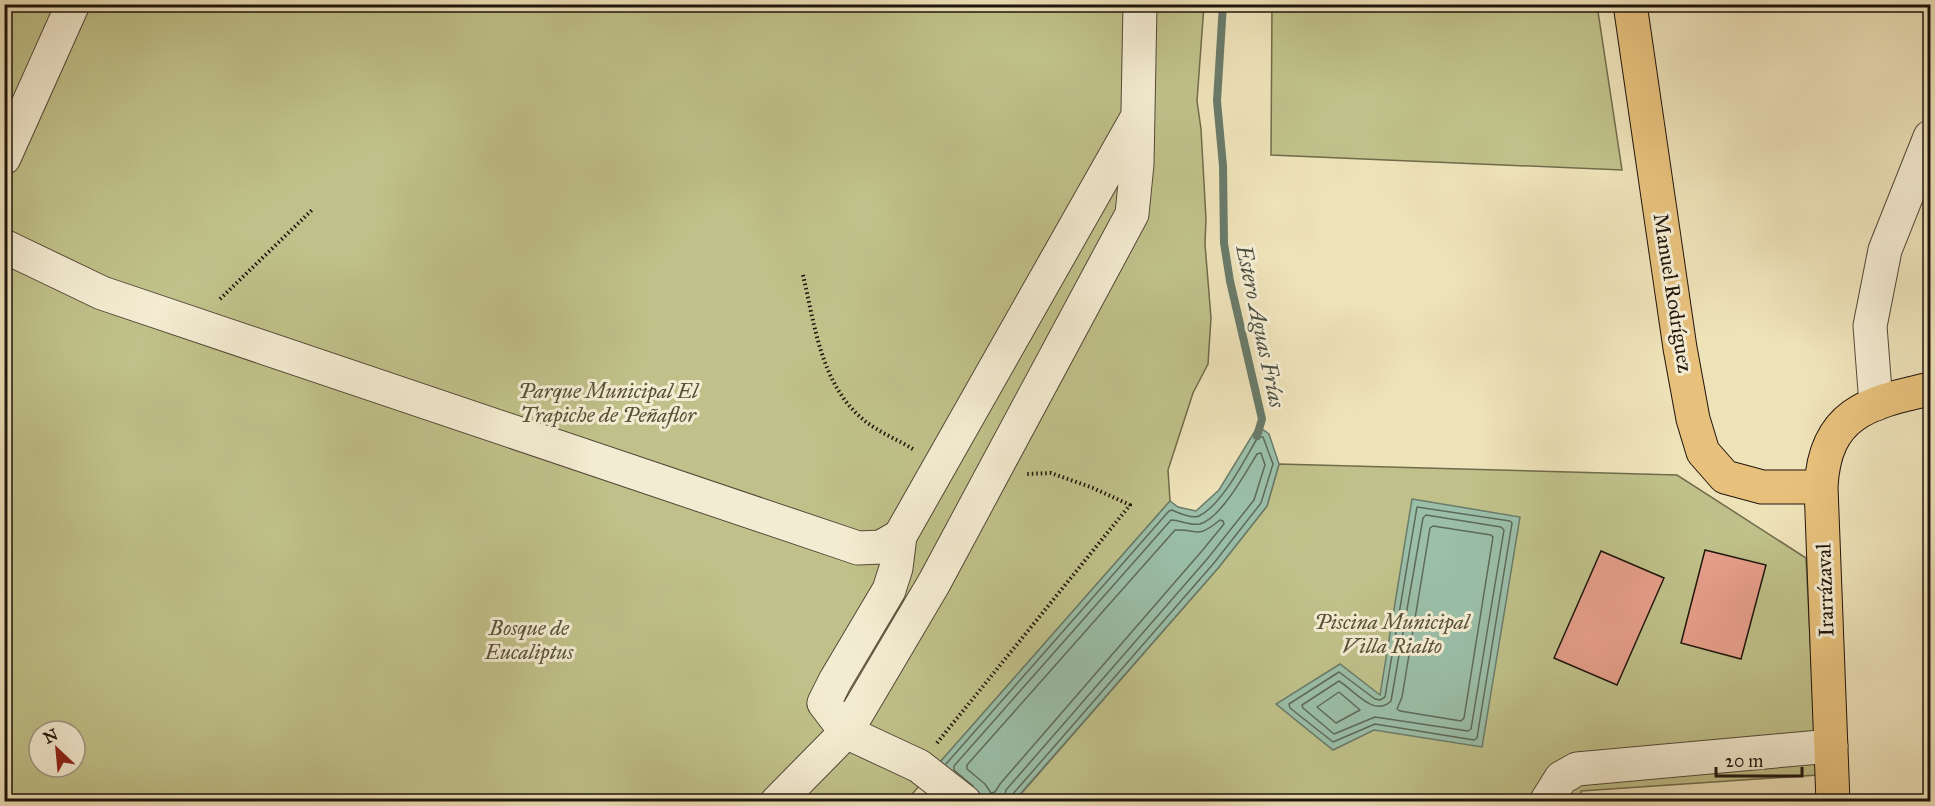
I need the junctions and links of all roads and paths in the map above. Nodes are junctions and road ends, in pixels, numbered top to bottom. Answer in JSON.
{"nodes":[{"id":1,"x":73,"y":4,"type":"edge"},
{"id":2,"x":1140,"y":4,"type":"edge"},
{"id":3,"x":1630,"y":4,"type":"edge"},
{"id":4,"x":1138,"y":116,"type":"junction"},
{"id":5,"x":1930,"y":137,"type":"edge"},
{"id":6,"x":4,"y":158,"type":"edge"},
{"id":7,"x":312,"y":210,"type":"dead end"},
{"id":8,"x":4,"y":246,"type":"edge"},
{"id":9,"x":803,"y":275,"type":"dead end"},
{"id":10,"x":195,"y":324,"type":"junction"},
{"id":11,"x":1930,"y":389,"type":"edge"},
{"id":12,"x":1876,"y":404,"type":"junction"},
{"id":13,"x":941,"y":464,"type":"junction"},
{"id":14,"x":992,"y":474,"type":"junction"},
{"id":15,"x":1821,"y":487,"type":"junction"},
{"id":16,"x":900,"y":536,"type":"junction"},
{"id":17,"x":846,"y":732,"type":"junction"},
{"id":18,"x":1831,"y":746,"type":"junction"},
{"id":19,"x":919,"y":766,"type":"junction"},
{"id":20,"x":777,"y":801,"type":"edge"},
{"id":21,"x":964,"y":801,"type":"edge"},
{"id":22,"x":1546,"y":801,"type":"edge"},
{"id":23,"x":1833,"y":801,"type":"edge"}],
"edges":[{"from":1,"to":6,"type":"street"},
{"from":2,"to":4,"type":"street"},
{"from":3,"to":15,"type":"main road","name":"Manuel Rodríguez"},
{"from":4,"to":13,"type":"street"},
{"from":4,"to":14,"type":"street"},
{"from":5,"to":12,"type":"street"},
{"from":7,"to":10,"type":"path"},
{"from":8,"to":10,"type":"street"},
{"from":9,"to":13,"type":"path"},
{"from":10,"to":16,"type":"street"},
{"from":11,"to":12,"type":"main road","name":"Irarrázaval"},
{"from":12,"to":15,"type":"main road","name":"Irarrázaval"},
{"from":13,"to":16,"type":"street"},
{"from":14,"to":17,"type":"street"},
{"from":14,"to":19,"type":"path"},
{"from":15,"to":18,"type":"main road","name":"Irarrázaval"},
{"from":16,"to":17,"type":"street"},
{"from":17,"to":19,"type":"street"},
{"from":17,"to":20,"type":"street"},
{"from":18,"to":22,"type":"street"},
{"from":18,"to":23,"type":"main road","name":"Irarrázaval"},
{"from":19,"to":21,"type":"street"}]}
